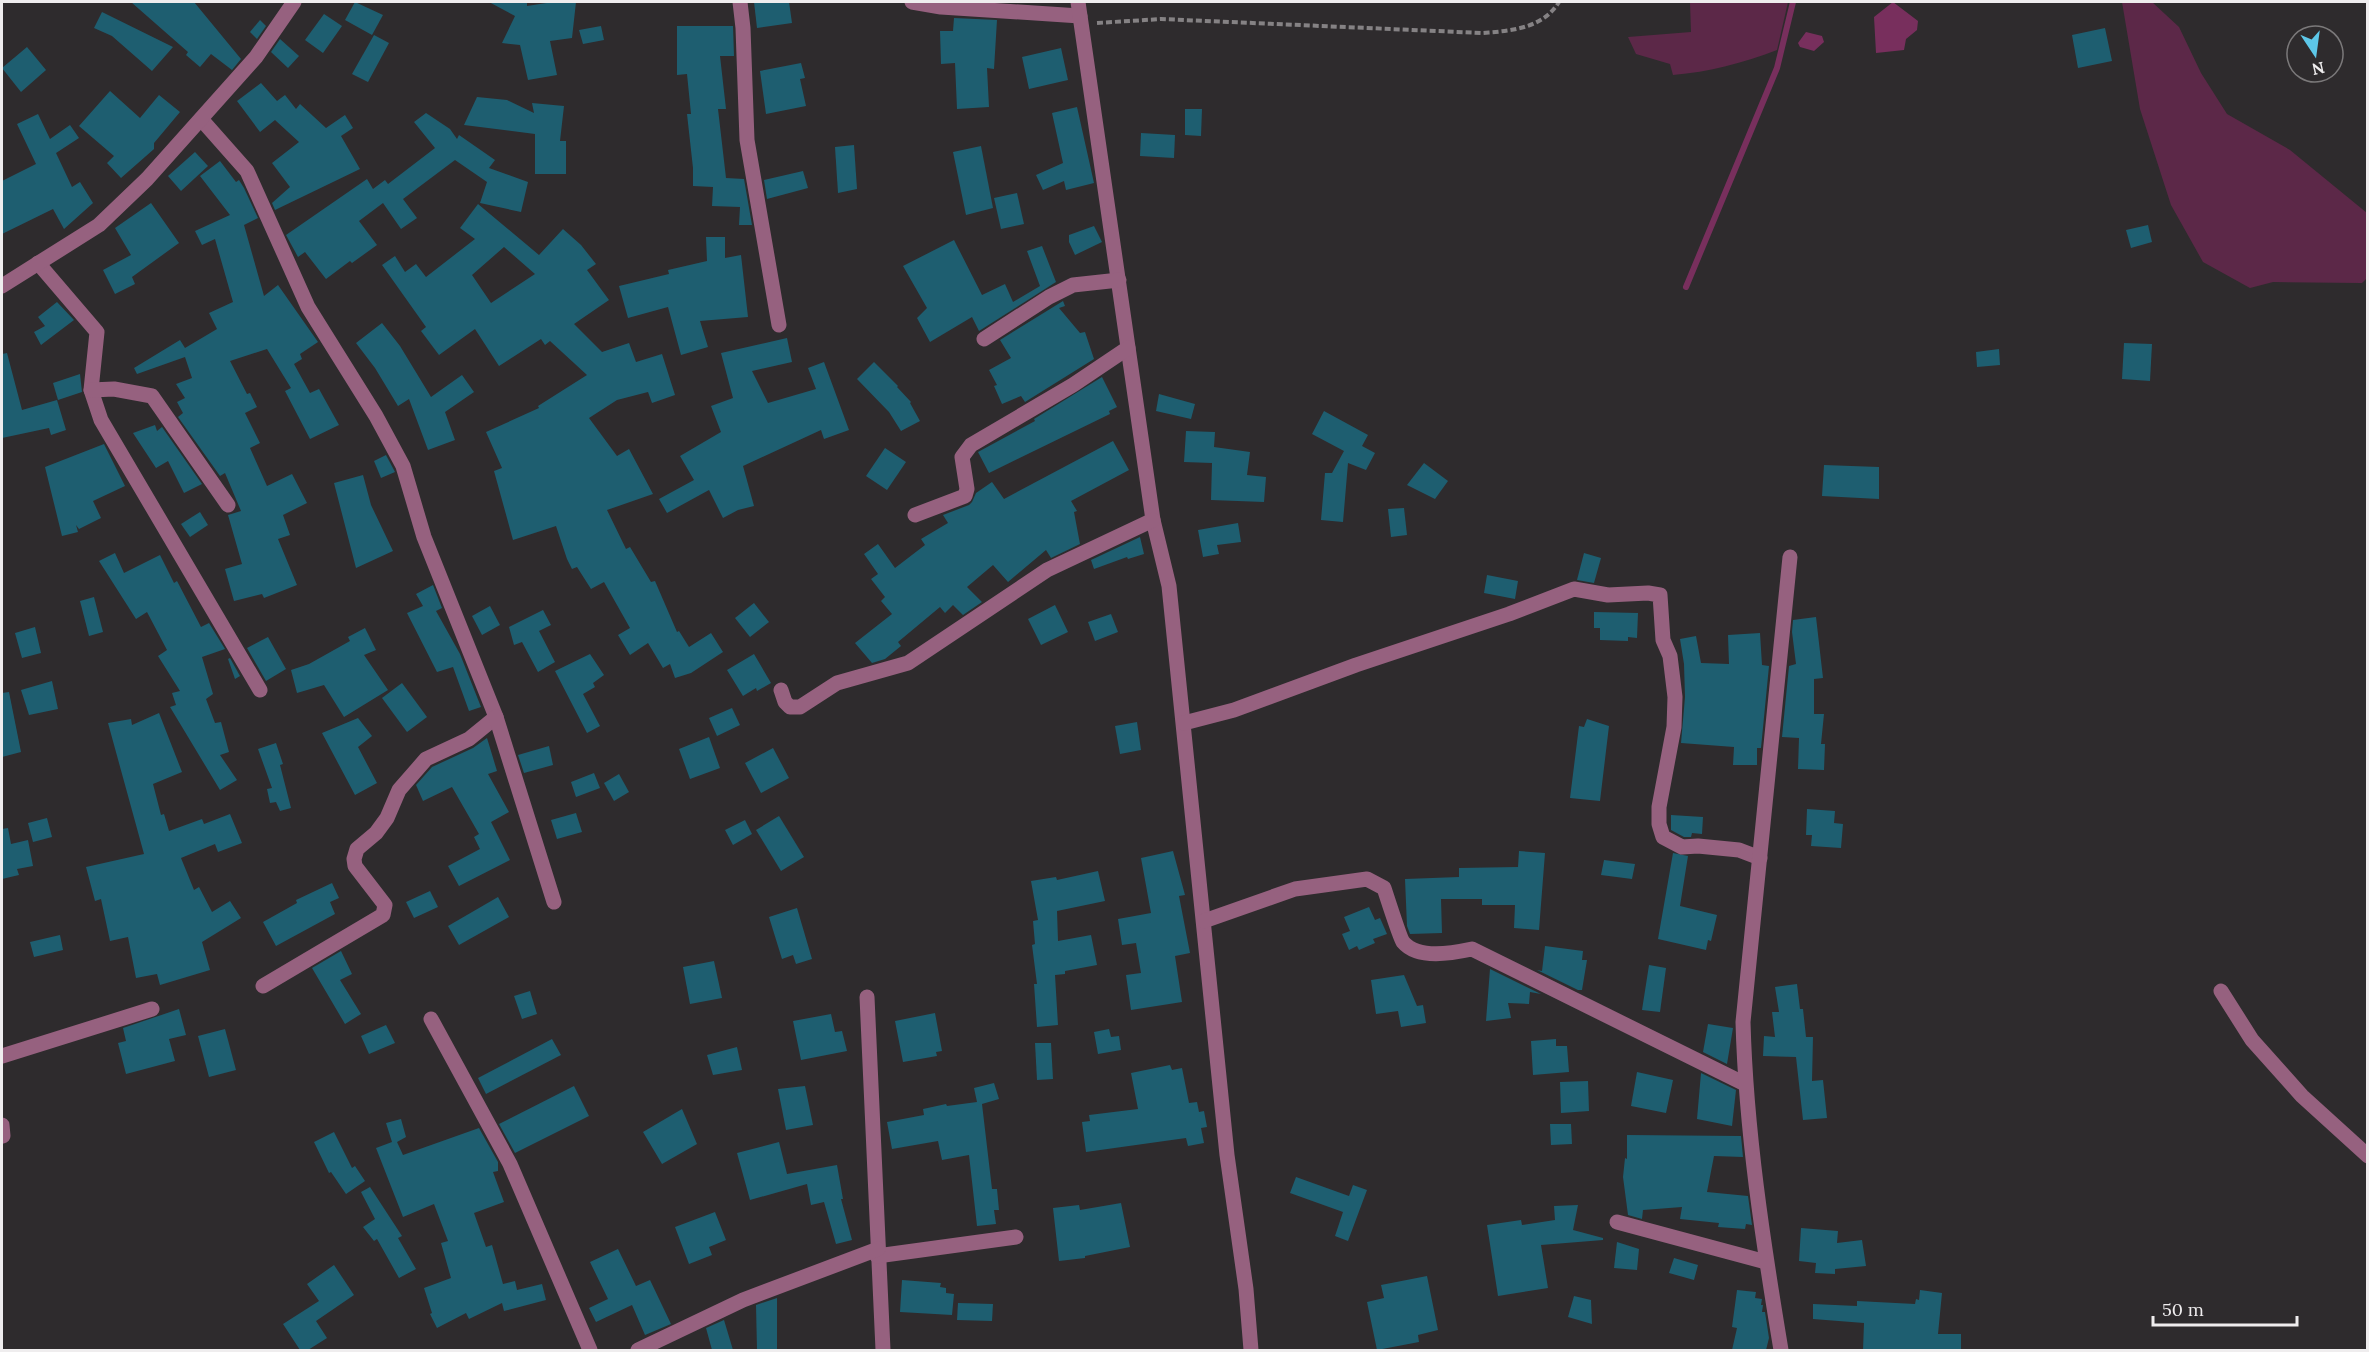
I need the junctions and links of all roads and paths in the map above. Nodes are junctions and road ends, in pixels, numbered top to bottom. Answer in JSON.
{"nodes":[{"id":1,"x":294,"y":2,"type":"edge"},
{"id":2,"x":740,"y":2,"type":"edge"},
{"id":3,"x":912,"y":2,"type":"edge"},
{"id":4,"x":1560,"y":2,"type":"edge"},
{"id":5,"x":1080,"y":14,"type":"edge"},
{"id":6,"x":201,"y":119,"type":"junction"},
{"id":7,"x":38,"y":263,"type":"junction"},
{"id":8,"x":1119,"y":280,"type":"junction"},
{"id":9,"x":2,"y":286,"type":"edge"},
{"id":10,"x":779,"y":325,"type":"dead end"},
{"id":11,"x":984,"y":339,"type":"dead end"},
{"id":12,"x":1128,"y":348,"type":"junction"},
{"id":13,"x":91,"y":390,"type":"junction"},
{"id":14,"x":228,"y":505,"type":"dead end"},
{"id":15,"x":915,"y":515,"type":"dead end"},
{"id":16,"x":1152,"y":520,"type":"junction"},
{"id":17,"x":1790,"y":557,"type":"dead end"},
{"id":18,"x":260,"y":690,"type":"dead end"},
{"id":19,"x":781,"y":690,"type":"dead end"},
{"id":20,"x":496,"y":717,"type":"junction"},
{"id":21,"x":1184,"y":723,"type":"junction"},
{"id":22,"x":1760,"y":858,"type":"junction"},
{"id":23,"x":554,"y":902,"type":"dead end"},
{"id":24,"x":1204,"y":921,"type":"junction"},
{"id":25,"x":263,"y":986,"type":"dead end"},
{"id":26,"x":2221,"y":991,"type":"dead end"},
{"id":27,"x":867,"y":997,"type":"dead end"},
{"id":28,"x":152,"y":1009,"type":"dead end"},
{"id":29,"x":431,"y":1019,"type":"dead end"},
{"id":30,"x":2,"y":1056,"type":"edge"},
{"id":31,"x":1745,"y":1084,"type":"junction"},
{"id":32,"x":2367,"y":1156,"type":"edge"},
{"id":33,"x":1617,"y":1222,"type":"dead end"},
{"id":34,"x":1016,"y":1237,"type":"dead end"},
{"id":35,"x":877,"y":1252,"type":"junction"},
{"id":36,"x":1766,"y":1262,"type":"junction"},
{"id":37,"x":590,"y":1350,"type":"edge"},
{"id":38,"x":638,"y":1350,"type":"edge"},
{"id":39,"x":883,"y":1350,"type":"edge"},
{"id":40,"x":1251,"y":1350,"type":"edge"},
{"id":41,"x":1781,"y":1350,"type":"edge"}],
"edges":[{"from":1,"to":6,"type":"street"},
{"from":2,"to":10,"type":"street"},
{"from":3,"to":5,"type":"street"},
{"from":4,"to":5,"type":"path"},
{"from":5,"to":8,"type":"street"},
{"from":6,"to":7,"type":"street"},
{"from":6,"to":20,"type":"street"},
{"from":7,"to":9,"type":"street"},
{"from":7,"to":13,"type":"street"},
{"from":8,"to":11,"type":"street"},
{"from":8,"to":12,"type":"street"},
{"from":12,"to":15,"type":"street"},
{"from":12,"to":16,"type":"street"},
{"from":13,"to":14,"type":"street"},
{"from":13,"to":18,"type":"street"},
{"from":16,"to":19,"type":"street"},
{"from":16,"to":21,"type":"street"},
{"from":17,"to":22,"type":"street"},
{"from":20,"to":23,"type":"street"},
{"from":20,"to":25,"type":"street"},
{"from":21,"to":22,"type":"street"},
{"from":21,"to":24,"type":"street"},
{"from":22,"to":31,"type":"street"},
{"from":24,"to":31,"type":"street"},
{"from":24,"to":40,"type":"street"},
{"from":26,"to":32,"type":"street"},
{"from":27,"to":35,"type":"street"},
{"from":28,"to":30,"type":"street"},
{"from":29,"to":37,"type":"street"},
{"from":31,"to":36,"type":"street"},
{"from":33,"to":36,"type":"street"},
{"from":34,"to":35,"type":"street"},
{"from":35,"to":38,"type":"street"},
{"from":35,"to":39,"type":"street"},
{"from":36,"to":41,"type":"street"}]}
